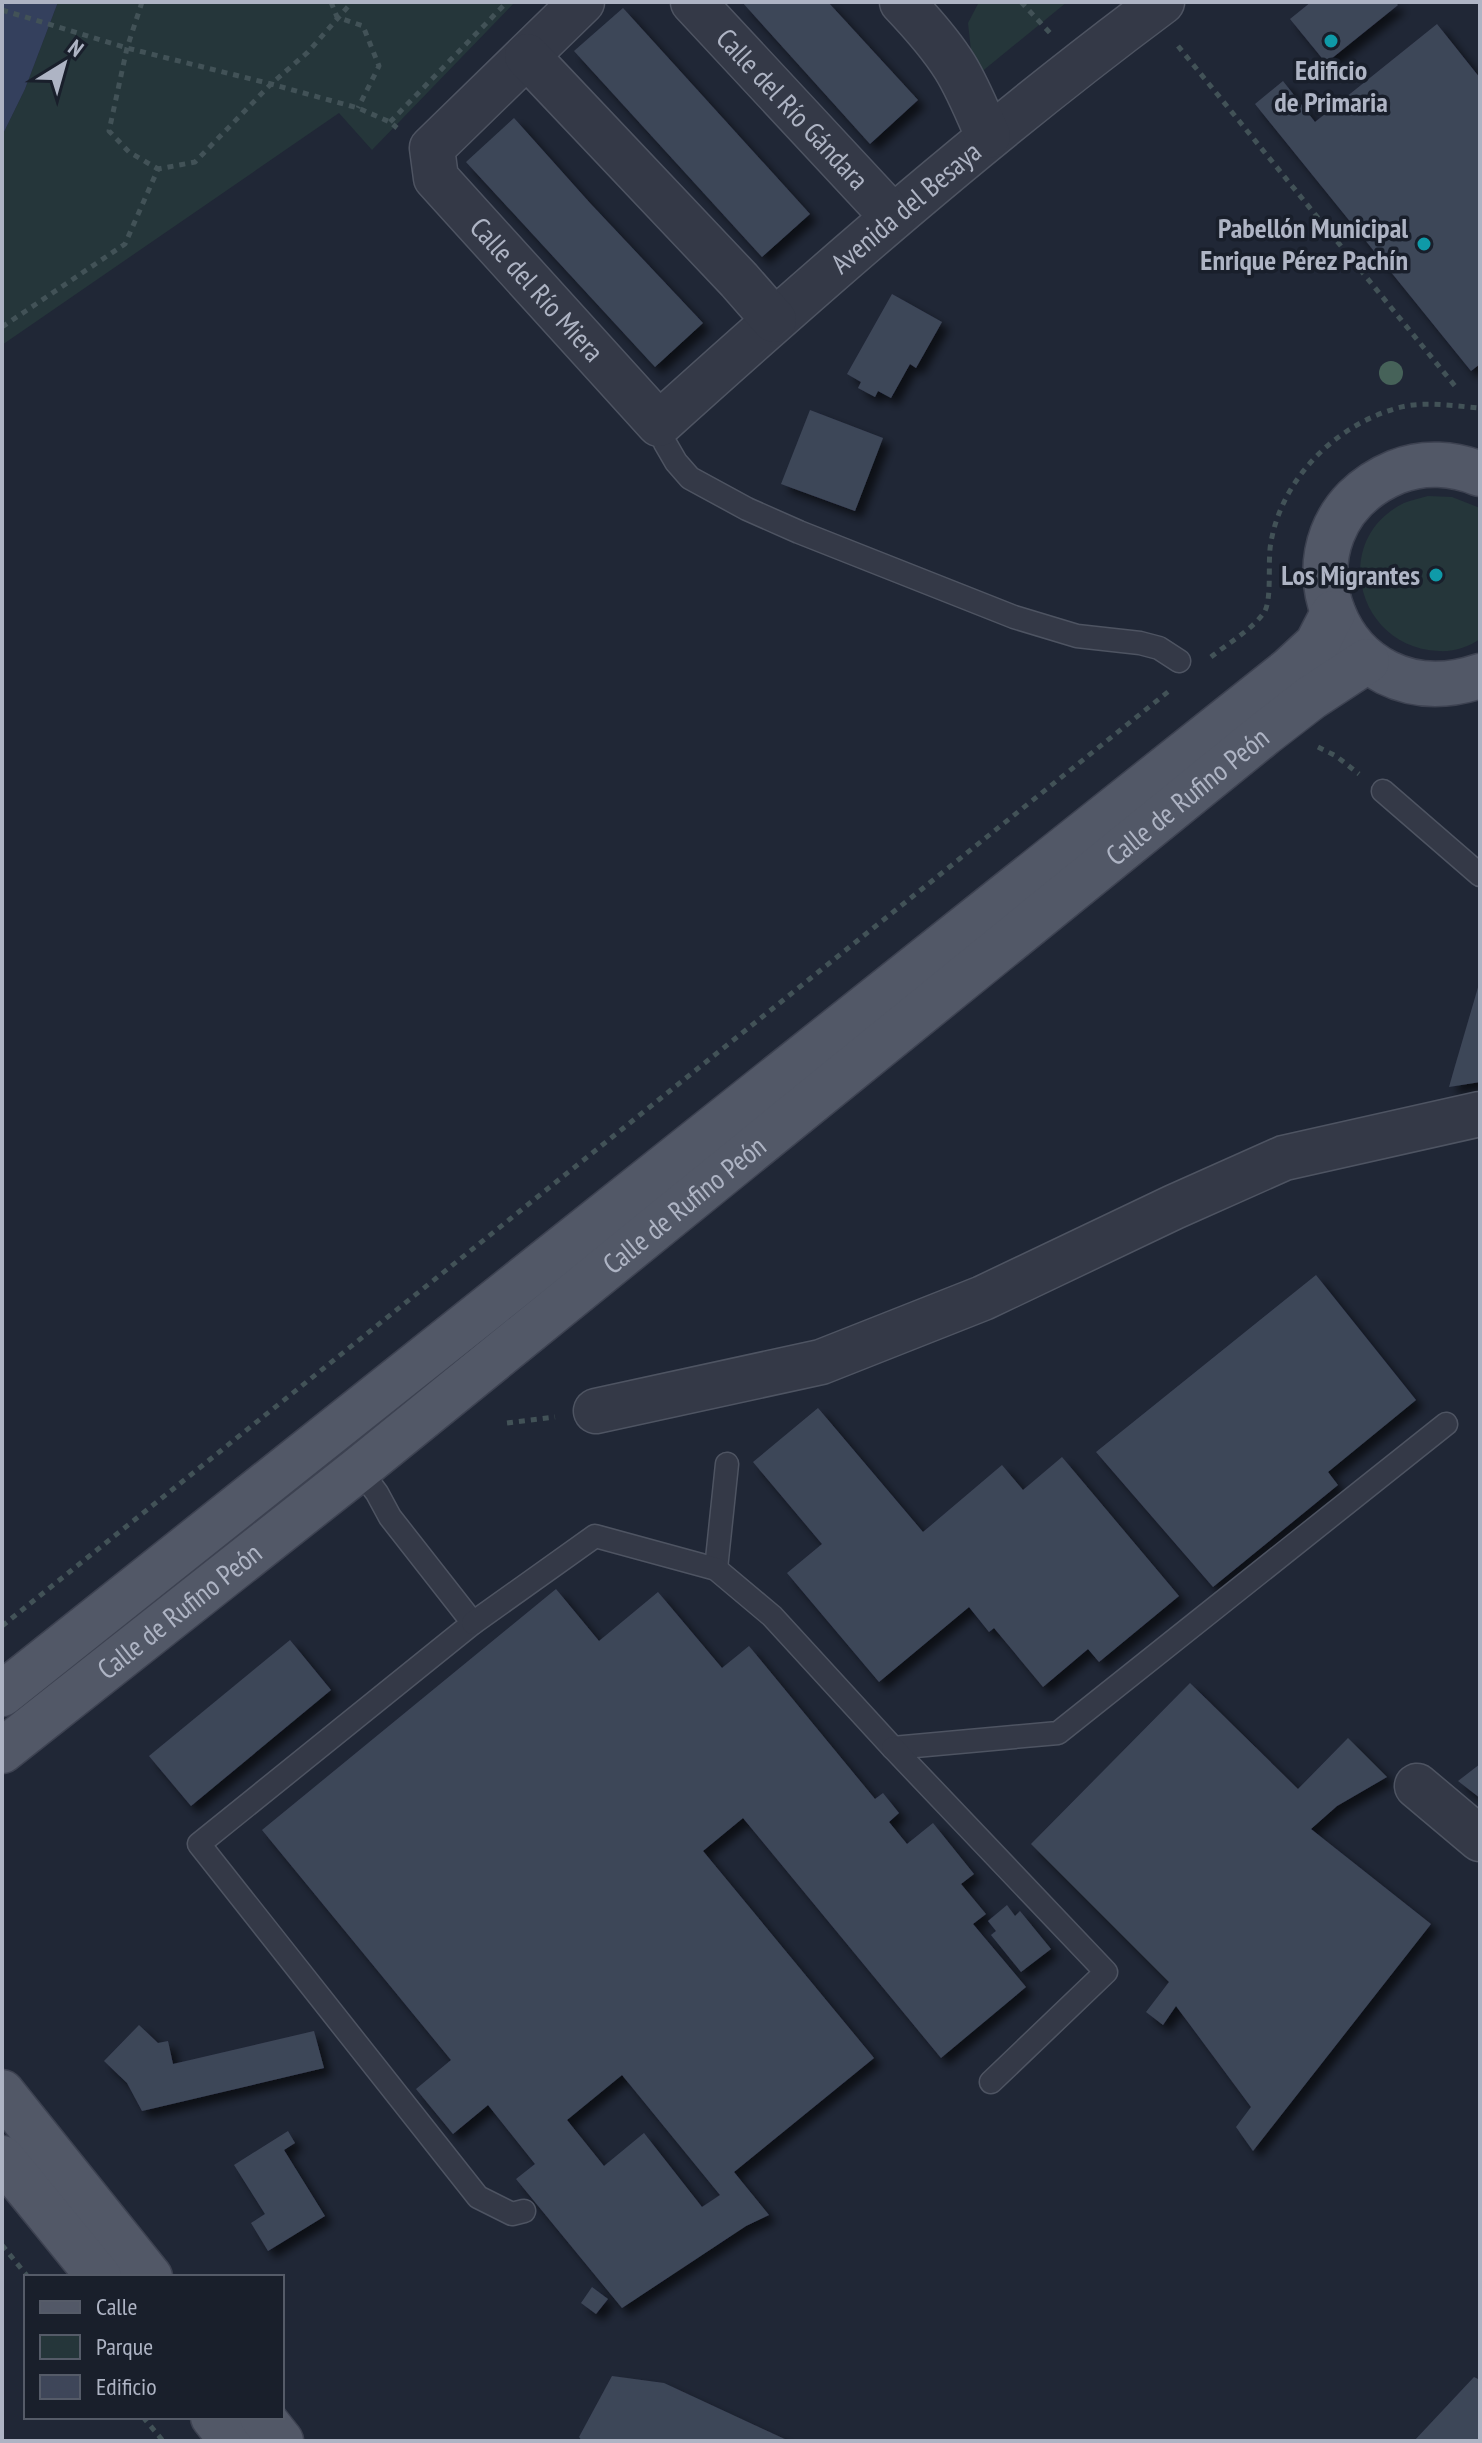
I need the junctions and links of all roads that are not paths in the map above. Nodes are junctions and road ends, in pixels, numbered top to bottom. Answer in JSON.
{"nodes":[{"id":1,"x":582,"y":2,"type":"edge"},
{"id":2,"x":693,"y":2,"type":"edge"},
{"id":3,"x":1156,"y":7,"type":"edge"},
{"id":4,"x":926,"y":11,"type":"edge"},
{"id":5,"x":527,"y":56,"type":"junction"},
{"id":6,"x":988,"y":136,"type":"junction"},
{"id":7,"x":893,"y":217,"type":"junction"},
{"id":8,"x":774,"y":320,"type":"junction"},
{"id":9,"x":659,"y":424,"type":"junction"},
{"id":10,"x":1480,"y":474,"type":"edge"},
{"id":11,"x":1333,"y":613,"type":"junction"},
{"id":12,"x":1179,"y":661,"type":"dead end"},
{"id":13,"x":1367,"y":661,"type":"junction"},
{"id":14,"x":1480,"y":676,"type":"edge"},
{"id":15,"x":1383,"y":791,"type":"dead end"},
{"id":16,"x":1480,"y":875,"type":"edge"},
{"id":17,"x":1480,"y":1114,"type":"edge"},
{"id":18,"x":596,"y":1411,"type":"dead end"},
{"id":19,"x":1446,"y":1424,"type":"dead end"},
{"id":20,"x":727,"y":1464,"type":"dead end"},
{"id":21,"x":359,"y":1469,"type":"junction"},
{"id":22,"x":716,"y":1569,"type":"junction"},
{"id":23,"x":473,"y":1623,"type":"junction"},
{"id":24,"x":2,"y":1694,"type":"edge"},
{"id":25,"x":893,"y":1748,"type":"junction"},
{"id":26,"x":2,"y":1751,"type":"edge"},
{"id":27,"x":1417,"y":1786,"type":"dead end"},
{"id":28,"x":1480,"y":1839,"type":"edge"},
{"id":29,"x":991,"y":2082,"type":"dead end"},
{"id":30,"x":2,"y":2092,"type":"edge"},
{"id":31,"x":2,"y":2158,"type":"edge"},
{"id":32,"x":524,"y":2211,"type":"dead end"},
{"id":33,"x":97,"y":2275,"type":"edge"},
{"id":34,"x":148,"y":2275,"type":"edge"},
{"id":35,"x":215,"y":2419,"type":"edge"},
{"id":36,"x":264,"y":2419,"type":"edge"},
{"id":37,"x":232,"y":2441,"type":"edge"},
{"id":38,"x":281,"y":2441,"type":"edge"}],
"edges":[{"from":1,"to":5,"type":"street"},
{"from":2,"to":7,"type":"street","name":"Calle del Río Gándara"},
{"from":3,"to":6,"type":"street","name":"Avenida del Besaya"},
{"from":4,"to":6,"type":"street"},
{"from":5,"to":8,"type":"street"},
{"from":5,"to":9,"type":"street","name":"Calle del Río Miera"},
{"from":6,"to":7,"type":"street","name":"Avenida del Besaya"},
{"from":7,"to":8,"type":"street","name":"Avenida del Besaya"},
{"from":8,"to":9,"type":"street","name":"Avenida del Besaya"},
{"from":9,"to":12,"type":"lane"},
{"from":10,"to":11,"type":"main road"},
{"from":11,"to":13,"type":"main road"},
{"from":11,"to":24,"type":"main road","name":"Calle de Rufino Peón"},
{"from":13,"to":14,"type":"main road"},
{"from":13,"to":21,"type":"main road","name":"Calle de Rufino Peón"},
{"from":15,"to":16,"type":"lane"},
{"from":17,"to":18,"type":"street"},
{"from":19,"to":25,"type":"lane"},
{"from":20,"to":22,"type":"lane"},
{"from":21,"to":23,"type":"lane"},
{"from":21,"to":26,"type":"main road","name":"Calle de Rufino Peón"},
{"from":22,"to":23,"type":"lane"},
{"from":22,"to":25,"type":"lane"},
{"from":23,"to":32,"type":"lane"},
{"from":25,"to":29,"type":"lane"},
{"from":27,"to":28,"type":"street"},
{"from":30,"to":34,"type":"main road"},
{"from":31,"to":33,"type":"main road"},
{"from":35,"to":37,"type":"main road"},
{"from":36,"to":38,"type":"main road"}]}
